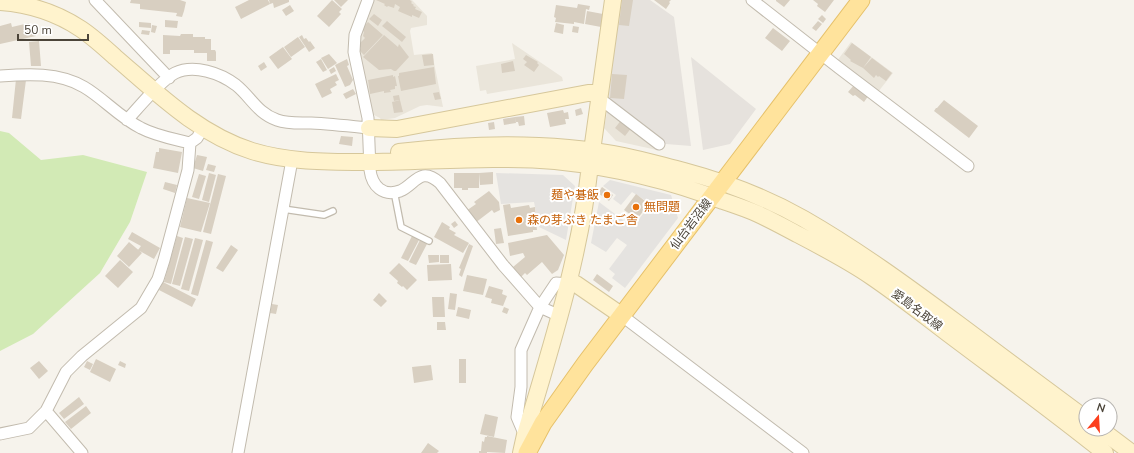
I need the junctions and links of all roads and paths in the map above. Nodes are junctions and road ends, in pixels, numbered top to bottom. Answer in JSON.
{"nodes":[{"id":1,"x":95,"y":0,"type":"edge"},
{"id":2,"x":368,"y":0,"type":"edge"},
{"id":3,"x":613,"y":0,"type":"edge"},
{"id":4,"x":752,"y":0,"type":"edge"},
{"id":5,"x":861,"y":0,"type":"edge"},
{"id":6,"x":0,"y":2,"type":"edge"},
{"id":7,"x":821,"y":53,"type":"junction"},
{"id":8,"x":0,"y":76,"type":"edge"},
{"id":9,"x":169,"y":78,"type":"junction"},
{"id":10,"x":155,"y":90,"type":"junction"},
{"id":11,"x":599,"y":96,"type":"junction"},
{"id":12,"x":127,"y":120,"type":"junction"},
{"id":13,"x":203,"y":128,"type":"junction"},
{"id":14,"x":369,"y":128,"type":"junction"},
{"id":15,"x":190,"y":143,"type":"junction"},
{"id":16,"x":659,"y":144,"type":"dead end"},
{"id":17,"x":591,"y":158,"type":"junction"},
{"id":18,"x":292,"y":160,"type":"junction"},
{"id":19,"x":369,"y":162,"type":"junction"},
{"id":20,"x":968,"y":166,"type":"dead end"},
{"id":21,"x":717,"y":190,"type":"junction"},
{"id":22,"x":394,"y":192,"type":"junction"},
{"id":23,"x":283,"y":210,"type":"junction"},
{"id":24,"x":333,"y":211,"type":"dead end"},
{"id":25,"x":428,"y":241,"type":"dead end"},
{"id":26,"x":568,"y":284,"type":"junction"},
{"id":27,"x":540,"y":307,"type":"junction"},
{"id":28,"x":621,"y":315,"type":"junction"},
{"id":29,"x":560,"y":316,"type":"junction"},
{"id":30,"x":46,"y":411,"type":"junction"},
{"id":31,"x":1078,"y":413,"type":"edge"},
{"id":32,"x":0,"y":434,"type":"edge"},
{"id":33,"x":1111,"y":437,"type":"edge"},
{"id":34,"x":526,"y":447,"type":"edge"},
{"id":35,"x":82,"y":453,"type":"edge"},
{"id":36,"x":238,"y":453,"type":"edge"},
{"id":37,"x":803,"y":453,"type":"edge"},
{"id":38,"x":1105,"y":453,"type":"edge"},
{"id":39,"x":1132,"y":453,"type":"edge"}],
"edges":[{"from":1,"to":9,"type":"street"},
{"from":2,"to":14,"type":"street"},
{"from":3,"to":11,"type":"street"},
{"from":4,"to":7,"type":"street"},
{"from":5,"to":7,"type":"main road","name":"仙台岩沼線"},
{"from":6,"to":10,"type":"street"},
{"from":7,"to":20,"type":"street"},
{"from":7,"to":21,"type":"main road","name":"仙台岩沼線"},
{"from":8,"to":12,"type":"street"},
{"from":9,"to":10,"type":"street"},
{"from":9,"to":14,"type":"street"},
{"from":10,"to":12,"type":"street"},
{"from":10,"to":13,"type":"street"},
{"from":11,"to":14,"type":"street"},
{"from":11,"to":16,"type":"street"},
{"from":11,"to":17,"type":"street"},
{"from":12,"to":15,"type":"street"},
{"from":13,"to":15,"type":"street"},
{"from":13,"to":18,"type":"street"},
{"from":14,"to":19,"type":"street"},
{"from":15,"to":30,"type":"street"},
{"from":17,"to":19,"type":"street"},
{"from":17,"to":21,"type":"street"},
{"from":17,"to":26,"type":"street"},
{"from":18,"to":19,"type":"street"},
{"from":18,"to":23,"type":"street"},
{"from":19,"to":22,"type":"street"},
{"from":21,"to":28,"type":"main road","name":"仙台岩沼線"},
{"from":21,"to":31,"type":"street","name":"愛島名取線"},
{"from":21,"to":38,"type":"street","name":"愛島名取線"},
{"from":22,"to":25,"type":"lane"},
{"from":22,"to":27,"type":"street"},
{"from":23,"to":24,"type":"lane"},
{"from":23,"to":36,"type":"street"},
{"from":26,"to":27,"type":"street"},
{"from":26,"to":28,"type":"street"},
{"from":26,"to":29,"type":"street"},
{"from":27,"to":29,"type":"street"},
{"from":27,"to":34,"type":"street"},
{"from":28,"to":34,"type":"main road","name":"仙台岩沼線"},
{"from":28,"to":37,"type":"street"},
{"from":29,"to":34,"type":"street"},
{"from":30,"to":32,"type":"street"},
{"from":30,"to":35,"type":"street"},
{"from":33,"to":39,"type":"street"}]}
